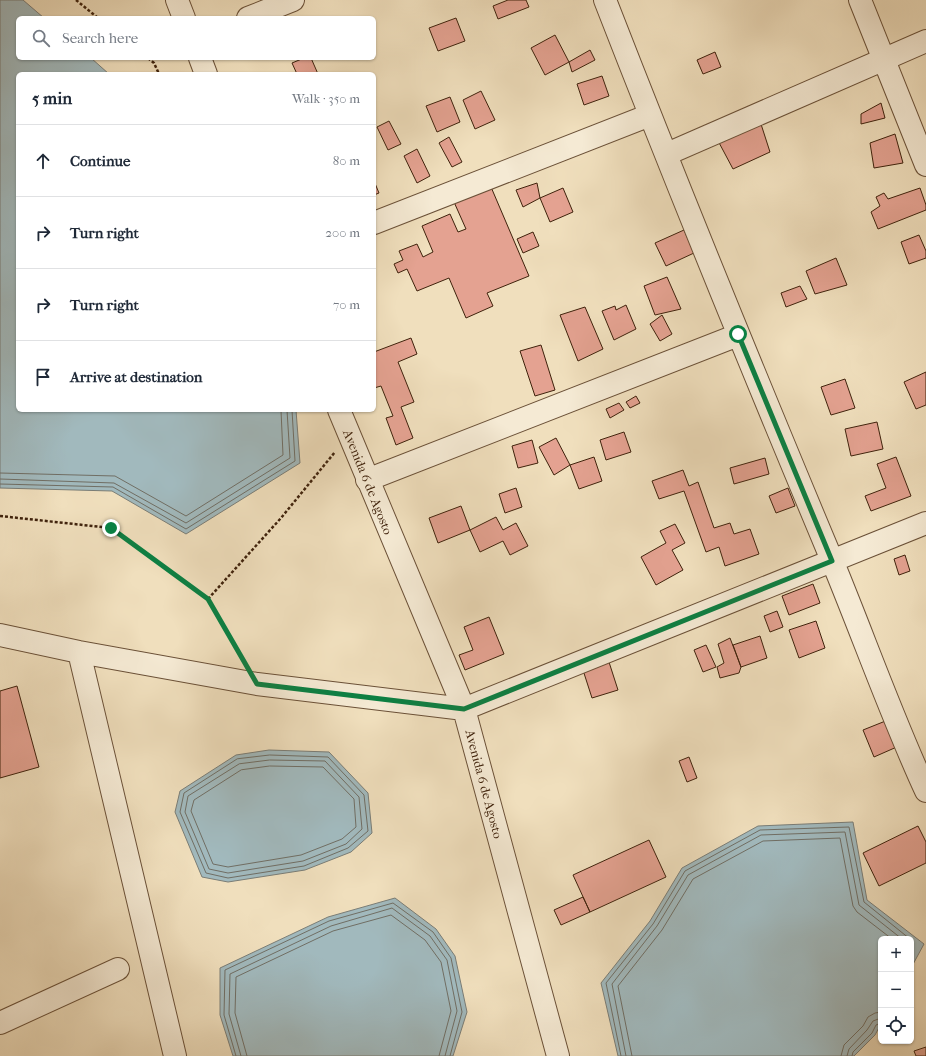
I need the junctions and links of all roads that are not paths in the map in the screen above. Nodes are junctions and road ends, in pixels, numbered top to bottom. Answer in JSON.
{"nodes":[{"id":1,"x":177,"y":0,"type":"edge"},
{"id":2,"x":293,"y":0,"type":"edge"},
{"id":3,"x":605,"y":0,"type":"edge"},
{"id":4,"x":860,"y":0,"type":"edge"},
{"id":5,"x":183,"y":16,"type":"edge"},
{"id":6,"x":253,"y":16,"type":"edge"},
{"id":7,"x":926,"y":41,"type":"edge"},
{"id":8,"x":884,"y":58,"type":"junction"},
{"id":9,"x":201,"y":60,"type":"edge"},
{"id":10,"x":205,"y":72,"type":"edge"},
{"id":11,"x":650,"y":115,"type":"junction"},
{"id":12,"x":667,"y":154,"type":"junction"},
{"id":13,"x":926,"y":165,"type":"edge"},
{"id":14,"x":376,"y":222,"type":"edge"},
{"id":15,"x":738,"y":334,"type":"junction"},
{"id":16,"x":340,"y":412,"type":"edge"},
{"id":17,"x":367,"y":480,"type":"junction"},
{"id":18,"x":926,"y":524,"type":"edge"},
{"id":19,"x":832,"y":561,"type":"junction"},
{"id":20,"x":0,"y":635,"type":"edge"},
{"id":21,"x":79,"y":652,"type":"junction"},
{"id":22,"x":464,"y":709,"type":"junction"},
{"id":23,"x":926,"y":791,"type":"edge"},
{"id":24,"x":118,"y":969,"type":"dead end"},
{"id":25,"x":0,"y":1023,"type":"edge"},
{"id":26,"x":175,"y":1056,"type":"edge"},
{"id":27,"x":558,"y":1056,"type":"edge"}],
"edges":[{"from":1,"to":5,"type":"street"},
{"from":2,"to":6,"type":"street"},
{"from":3,"to":11,"type":"street"},
{"from":4,"to":8,"type":"street"},
{"from":7,"to":8,"type":"street"},
{"from":8,"to":12,"type":"street"},
{"from":8,"to":13,"type":"street"},
{"from":9,"to":10,"type":"street"},
{"from":11,"to":12,"type":"street"},
{"from":11,"to":14,"type":"street"},
{"from":12,"to":15,"type":"street"},
{"from":15,"to":17,"type":"street"},
{"from":15,"to":19,"type":"street"},
{"from":16,"to":17,"type":"street","name":"Avenida 6 de Agosto"},
{"from":17,"to":22,"type":"street","name":"Avenida 6 de Agosto"},
{"from":18,"to":19,"type":"street"},
{"from":19,"to":22,"type":"street"},
{"from":19,"to":23,"type":"street"},
{"from":20,"to":21,"type":"street"},
{"from":21,"to":22,"type":"street"},
{"from":21,"to":26,"type":"street"},
{"from":22,"to":27,"type":"street","name":"Avenida 6 de Agosto"},
{"from":24,"to":25,"type":"street"}]}
